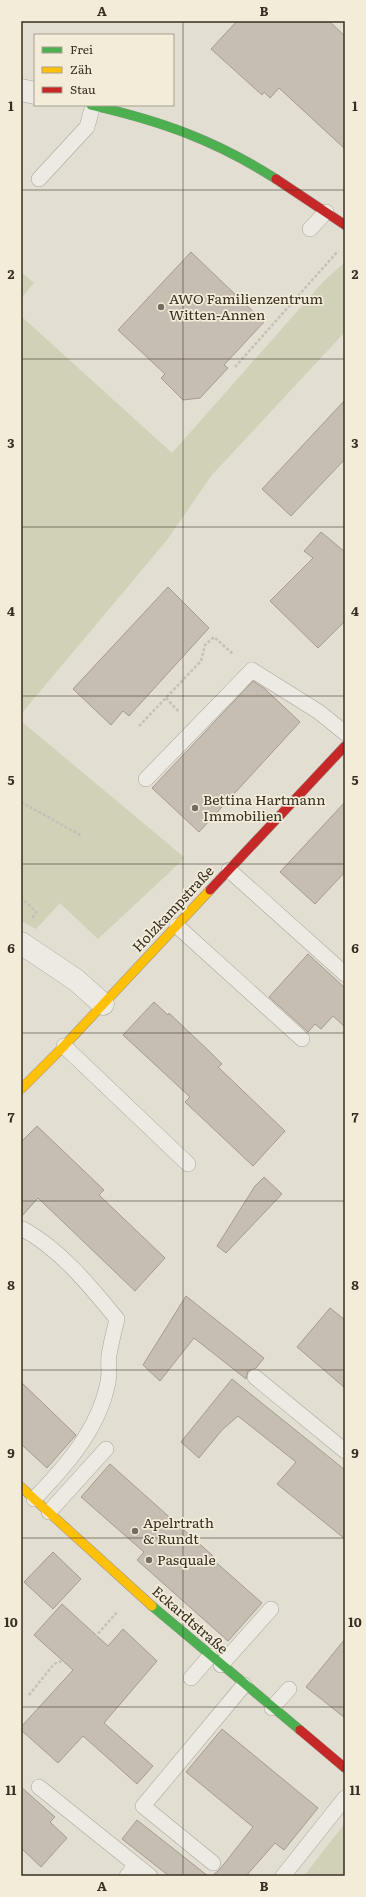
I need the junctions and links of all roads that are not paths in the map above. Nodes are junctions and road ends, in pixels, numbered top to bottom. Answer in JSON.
{"nodes":[{"id":1,"x":21,"y":90,"type":"edge"},
{"id":2,"x":34,"y":93,"type":"edge"},
{"id":3,"x":99,"y":106,"type":"edge"},
{"id":4,"x":39,"y":179,"type":"dead end"},
{"id":5,"x":326,"y":212,"type":"junction"},
{"id":6,"x":345,"y":225,"type":"edge"},
{"id":7,"x":310,"y":229,"type":"dead end"},
{"id":8,"x":345,"y":733,"type":"edge"},
{"id":9,"x":345,"y":746,"type":"edge"},
{"id":10,"x":146,"y":779,"type":"dead end"},
{"id":11,"x":229,"y":870,"type":"junction"},
{"id":12,"x":176,"y":926,"type":"junction"},
{"id":13,"x":21,"y":943,"type":"edge"},
{"id":14,"x":345,"y":974,"type":"edge"},
{"id":15,"x":103,"y":1004,"type":"junction"},
{"id":16,"x":302,"y":1039,"type":"dead end"},
{"id":17,"x":64,"y":1046,"type":"junction"},
{"id":18,"x":21,"y":1089,"type":"edge"},
{"id":19,"x":188,"y":1164,"type":"dead end"},
{"id":20,"x":24,"y":1228,"type":"dead end"},
{"id":21,"x":255,"y":1377,"type":"dead end"},
{"id":22,"x":106,"y":1449,"type":"dead end"},
{"id":23,"x":345,"y":1451,"type":"edge"},
{"id":24,"x":21,"y":1487,"type":"edge"},
{"id":25,"x":34,"y":1499,"type":"junction"},
{"id":26,"x":49,"y":1512,"type":"junction"},
{"id":27,"x":271,"y":1609,"type":"dead end"},
{"id":28,"x":216,"y":1661,"type":"junction"},
{"id":29,"x":191,"y":1678,"type":"dead end"},
{"id":30,"x":244,"y":1685,"type":"junction"},
{"id":31,"x":289,"y":1689,"type":"dead end"},
{"id":32,"x":272,"y":1708,"type":"junction"},
{"id":33,"x":345,"y":1768,"type":"edge"},
{"id":34,"x":39,"y":1787,"type":"dead end"},
{"id":35,"x":345,"y":1798,"type":"edge"},
{"id":36,"x":213,"y":1863,"type":"dead end"},
{"id":37,"x":132,"y":1871,"type":"edge"},
{"id":38,"x":150,"y":1876,"type":"edge"},
{"id":39,"x":283,"y":1876,"type":"edge"}],
"edges":[{"from":1,"to":2,"type":"street"},
{"from":3,"to":4,"type":"lane"},
{"from":3,"to":5,"type":"street"},
{"from":5,"to":6,"type":"street"},
{"from":5,"to":7,"type":"lane"},
{"from":8,"to":10,"type":"lane"},
{"from":9,"to":11,"type":"street","name":"Holzkampstraße"},
{"from":11,"to":12,"type":"street","name":"Holzkampstraße"},
{"from":11,"to":14,"type":"lane"},
{"from":12,"to":15,"type":"street","name":"Holzkampstraße"},
{"from":12,"to":16,"type":"lane"},
{"from":13,"to":15,"type":"street"},
{"from":15,"to":17,"type":"street","name":"Holzkampstraße"},
{"from":17,"to":18,"type":"street","name":"Holzkampstraße"},
{"from":17,"to":19,"type":"lane"},
{"from":20,"to":25,"type":"lane"},
{"from":21,"to":23,"type":"lane"},
{"from":22,"to":26,"type":"lane"},
{"from":24,"to":25,"type":"street","name":"Eckardtstraße"},
{"from":25,"to":26,"type":"street","name":"Eckardtstraße"},
{"from":26,"to":28,"type":"street","name":"Eckardtstraße"},
{"from":27,"to":28,"type":"lane"},
{"from":28,"to":29,"type":"lane"},
{"from":28,"to":30,"type":"street","name":"Eckardtstraße"},
{"from":30,"to":32,"type":"street","name":"Eckardtstraße"},
{"from":30,"to":36,"type":"lane"},
{"from":31,"to":32,"type":"lane"},
{"from":32,"to":33,"type":"street","name":"Eckardtstraße"},
{"from":34,"to":37,"type":"lane"},
{"from":35,"to":39,"type":"lane"},
{"from":37,"to":38,"type":"lane"}]}
